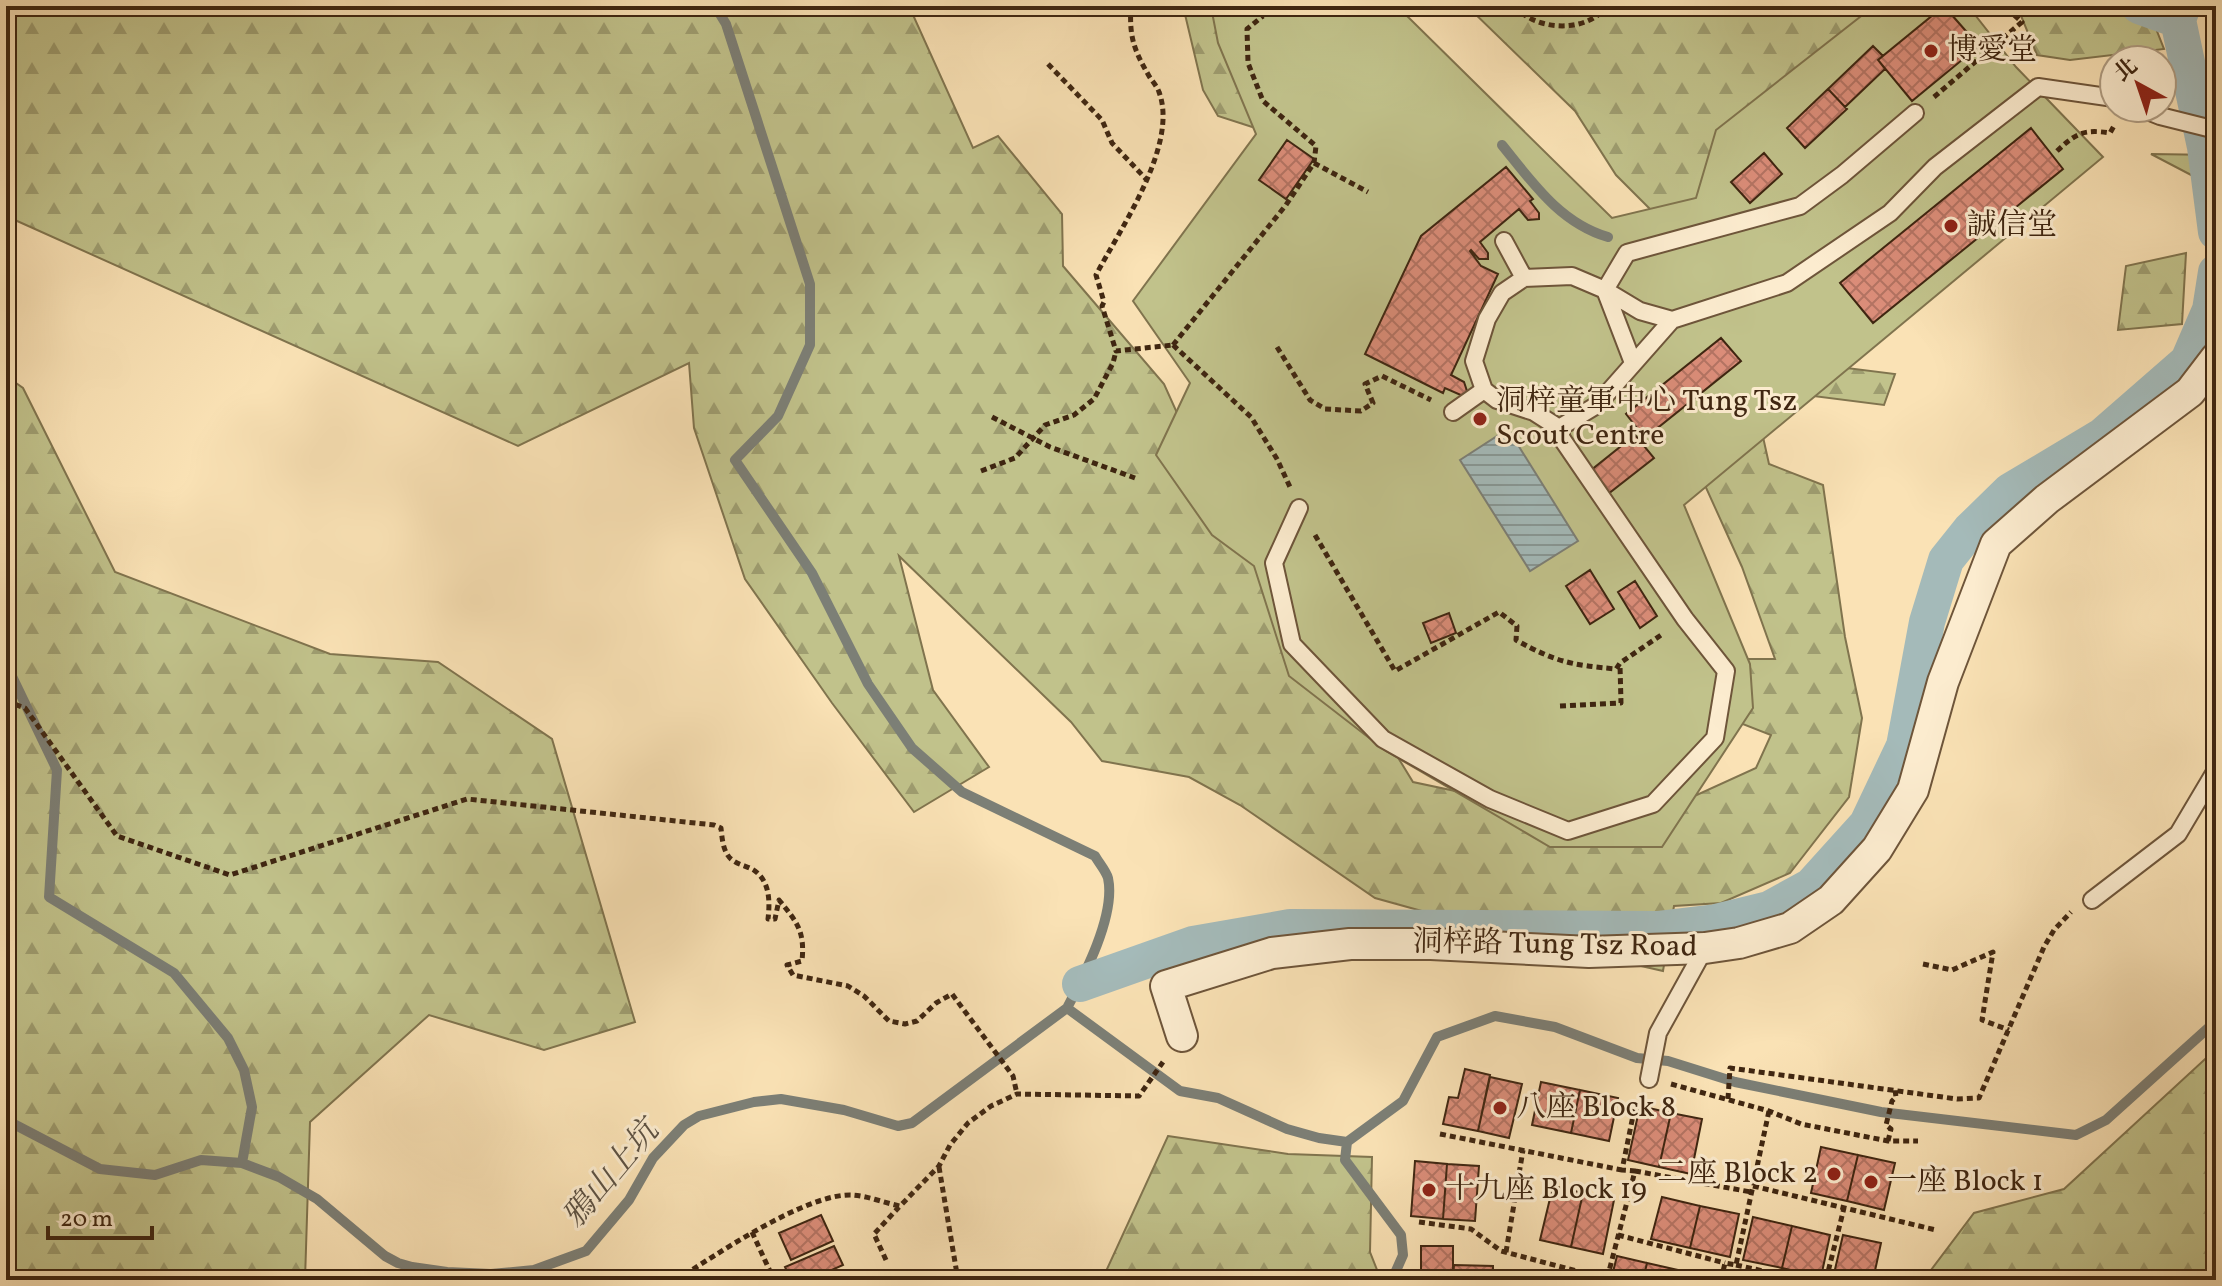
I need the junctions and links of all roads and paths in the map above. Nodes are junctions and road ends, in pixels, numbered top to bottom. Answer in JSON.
{"nodes":[{"id":1,"x":1131,"y":6,"type":"edge"},
{"id":2,"x":1514,"y":6,"type":"edge"},
{"id":3,"x":1607,"y":6,"type":"edge"},
{"id":4,"x":2004,"y":6,"type":"edge"},
{"id":5,"x":1263,"y":16,"type":"dead end"},
{"id":6,"x":1048,"y":64,"type":"dead end"},
{"id":7,"x":2098,"y":96,"type":"edge"},
{"id":8,"x":1915,"y":113,"type":"joint"},
{"id":9,"x":2178,"y":120,"type":"edge"},
{"id":10,"x":2115,"y":124,"type":"edge"},
{"id":11,"x":2216,"y":130,"type":"edge"},
{"id":12,"x":2057,"y":151,"type":"dead end"},
{"id":13,"x":1314,"y":163,"type":"junction"},
{"id":14,"x":1146,"y":179,"type":"junction"},
{"id":15,"x":1368,"y":192,"type":"dead end"},
{"id":16,"x":1504,"y":241,"type":"dead end"},
{"id":17,"x":1524,"y":278,"type":"junction"},
{"id":18,"x":1605,"y":290,"type":"junction"},
{"id":19,"x":1672,"y":320,"type":"junction"},
{"id":20,"x":1173,"y":345,"type":"junction"},
{"id":21,"x":1277,"y":347,"type":"dead end"},
{"id":22,"x":1116,"y":351,"type":"junction"},
{"id":23,"x":2216,"y":358,"type":"edge"},
{"id":24,"x":1633,"y":363,"type":"junction"},
{"id":25,"x":1484,"y":390,"type":"junction"},
{"id":26,"x":1453,"y":412,"type":"joint"},
{"id":27,"x":992,"y":417,"type":"dead end"},
{"id":28,"x":1559,"y":428,"type":"junction"},
{"id":29,"x":1034,"y":440,"type":"junction"},
{"id":30,"x":981,"y":471,"type":"dead end"},
{"id":31,"x":1135,"y":478,"type":"dead end"},
{"id":32,"x":1299,"y":508,"type":"junction"},
{"id":33,"x":1685,"y":619,"type":"junction"},
{"id":34,"x":1620,"y":663,"type":"junction"},
{"id":35,"x":6,"y":701,"type":"edge"},
{"id":36,"x":1560,"y":706,"type":"dead end"},
{"id":37,"x":2216,"y":770,"type":"edge"},
{"id":38,"x":2092,"y":900,"type":"joint"},
{"id":39,"x":1705,"y":948,"type":"junction"},
{"id":40,"x":1923,"y":964,"type":"dead end"},
{"id":41,"x":2009,"y":1030,"type":"junction"},
{"id":42,"x":1182,"y":1036,"type":"joint"},
{"id":43,"x":1649,"y":1077,"type":"junction"},
{"id":44,"x":1895,"y":1090,"type":"junction"},
{"id":45,"x":1017,"y":1094,"type":"junction"},
{"id":46,"x":1728,"y":1099,"type":"junction"},
{"id":47,"x":1769,"y":1111,"type":"junction"},
{"id":48,"x":1440,"y":1134,"type":"dead end"},
{"id":49,"x":1888,"y":1141,"type":"junction"},
{"id":50,"x":1918,"y":1141,"type":"dead end"},
{"id":51,"x":1523,"y":1150,"type":"junction"},
{"id":52,"x":939,"y":1166,"type":"junction"},
{"id":53,"x":1622,"y":1170,"type":"junction"},
{"id":54,"x":1635,"y":1171,"type":"junction"},
{"id":55,"x":1752,"y":1189,"type":"junction"},
{"id":56,"x":900,"y":1206,"type":"junction"},
{"id":57,"x":1844,"y":1208,"type":"junction"},
{"id":58,"x":1419,"y":1222,"type":"dead end"},
{"id":59,"x":1936,"y":1230,"type":"dead end"},
{"id":60,"x":752,"y":1232,"type":"junction"},
{"id":61,"x":1618,"y":1235,"type":"junction"},
{"id":62,"x":1506,"y":1252,"type":"junction"},
{"id":63,"x":886,"y":1260,"type":"dead end"},
{"id":64,"x":1725,"y":1263,"type":"junction"},
{"id":65,"x":1736,"y":1265,"type":"junction"},
{"id":66,"x":958,"y":1277,"type":"edge"},
{"id":67,"x":676,"y":1280,"type":"edge"},
{"id":68,"x":774,"y":1280,"type":"edge"},
{"id":69,"x":942,"y":1280,"type":"edge"},
{"id":70,"x":1721,"y":1280,"type":"edge"},
{"id":71,"x":1804,"y":1280,"type":"edge"},
{"id":72,"x":1826,"y":1280,"type":"edge"}],
"edges":[{"from":1,"to":14,"type":"path"},
{"from":2,"to":3,"type":"path"},
{"from":4,"to":8,"type":"path"},
{"from":5,"to":13,"type":"path"},
{"from":6,"to":14,"type":"path"},
{"from":7,"to":19,"type":"lane"},
{"from":8,"to":18,"type":"lane"},
{"from":9,"to":11,"type":"lane"},
{"from":10,"to":12,"type":"path"},
{"from":13,"to":15,"type":"path"},
{"from":13,"to":20,"type":"path"},
{"from":14,"to":22,"type":"path"},
{"from":16,"to":17,"type":"lane"},
{"from":17,"to":18,"type":"lane"},
{"from":17,"to":25,"type":"lane"},
{"from":18,"to":19,"type":"lane"},
{"from":18,"to":24,"type":"lane"},
{"from":19,"to":24,"type":"lane"},
{"from":20,"to":22,"type":"path"},
{"from":20,"to":32,"type":"path"},
{"from":21,"to":26,"type":"path"},
{"from":22,"to":29,"type":"path"},
{"from":23,"to":39,"type":"street","name":"洞梓路 Tung Tsz Road"},
{"from":24,"to":28,"type":"lane"},
{"from":25,"to":26,"type":"lane"},
{"from":25,"to":28,"type":"lane"},
{"from":27,"to":29,"type":"path"},
{"from":28,"to":33,"type":"lane"},
{"from":29,"to":30,"type":"path"},
{"from":29,"to":31,"type":"path"},
{"from":32,"to":33,"type":"lane"},
{"from":32,"to":34,"type":"path"},
{"from":33,"to":34,"type":"path"},
{"from":34,"to":36,"type":"path"},
{"from":35,"to":45,"type":"path"},
{"from":37,"to":38,"type":"lane"},
{"from":38,"to":41,"type":"path"},
{"from":39,"to":42,"type":"street","name":"洞梓路 Tung Tsz Road"},
{"from":39,"to":43,"type":"lane"},
{"from":40,"to":41,"type":"path"},
{"from":41,"to":44,"type":"path"},
{"from":42,"to":45,"type":"path"},
{"from":43,"to":46,"type":"path"},
{"from":43,"to":53,"type":"path"},
{"from":44,"to":46,"type":"path"},
{"from":44,"to":49,"type":"path"},
{"from":45,"to":52,"type":"path"},
{"from":46,"to":47,"type":"path"},
{"from":47,"to":49,"type":"path"},
{"from":47,"to":55,"type":"path"},
{"from":48,"to":51,"type":"path"},
{"from":49,"to":50,"type":"path"},
{"from":51,"to":53,"type":"path"},
{"from":51,"to":62,"type":"path"},
{"from":52,"to":56,"type":"path"},
{"from":52,"to":66,"type":"path"},
{"from":53,"to":54,"type":"path"},
{"from":54,"to":55,"type":"path"},
{"from":54,"to":61,"type":"path"},
{"from":55,"to":57,"type":"path"},
{"from":55,"to":65,"type":"path"},
{"from":56,"to":60,"type":"path"},
{"from":56,"to":63,"type":"path"},
{"from":57,"to":59,"type":"path"},
{"from":57,"to":72,"type":"path"},
{"from":58,"to":62,"type":"path"},
{"from":60,"to":67,"type":"path"},
{"from":60,"to":68,"type":"path"},
{"from":61,"to":62,"type":"path"},
{"from":61,"to":64,"type":"path"},
{"from":64,"to":65,"type":"path"},
{"from":64,"to":70,"type":"path"},
{"from":65,"to":71,"type":"path"},
{"from":66,"to":69,"type":"path"}]}
